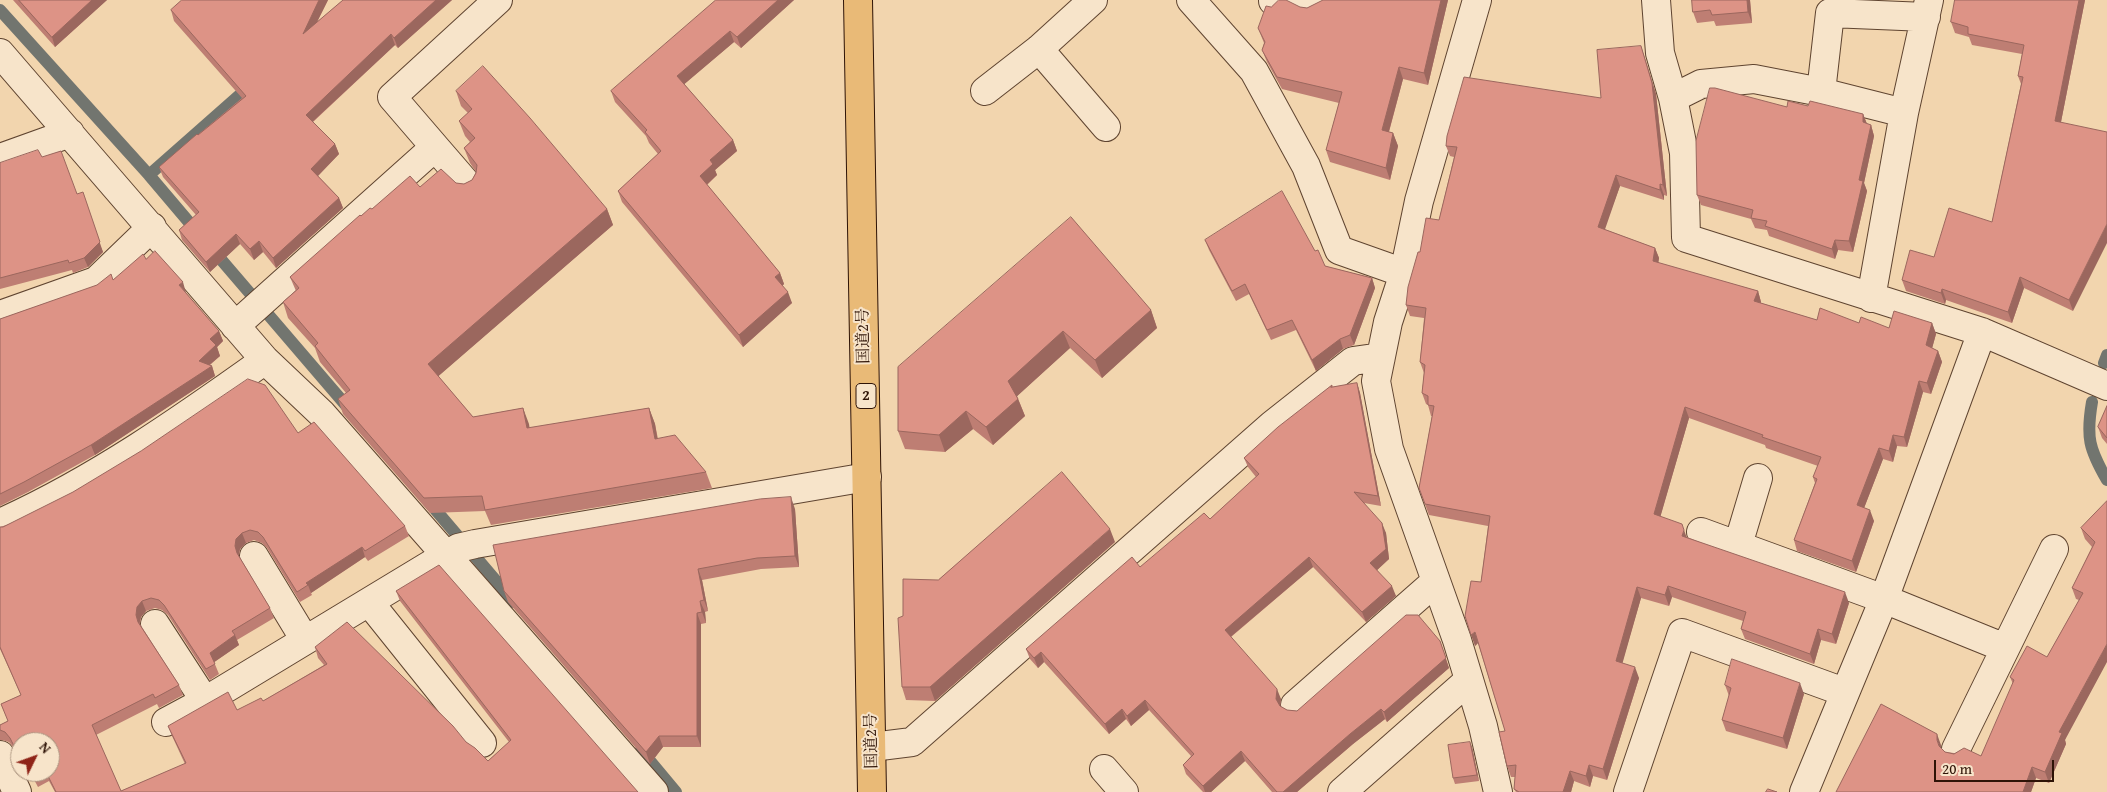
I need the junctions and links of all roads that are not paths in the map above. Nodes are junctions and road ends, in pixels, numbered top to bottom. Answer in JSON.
{"nodes":[{"id":1,"x":498,"y":0,"type":"edge"},
{"id":2,"x":858,"y":0,"type":"edge"},
{"id":3,"x":1093,"y":0,"type":"edge"},
{"id":4,"x":1192,"y":0,"type":"edge"},
{"id":5,"x":1298,"y":0,"type":"edge"},
{"id":6,"x":1318,"y":0,"type":"edge"},
{"id":7,"x":1477,"y":0,"type":"edge"},
{"id":8,"x":1656,"y":0,"type":"edge"},
{"id":9,"x":1927,"y":8,"type":"edge"},
{"id":10,"x":1039,"y":49,"type":"junction"},
{"id":11,"x":0,"y":53,"type":"edge"},
{"id":12,"x":985,"y":91,"type":"dead end"},
{"id":13,"x":1821,"y":92,"type":"junction"},
{"id":14,"x":1674,"y":98,"type":"junction"},
{"id":15,"x":1904,"y":114,"type":"junction"},
{"id":16,"x":1106,"y":127,"type":"dead end"},
{"id":17,"x":70,"y":133,"type":"junction"},
{"id":18,"x":435,"y":147,"type":"junction"},
{"id":19,"x":0,"y":158,"type":"edge"},
{"id":20,"x":467,"y":184,"type":"edge"},
{"id":21,"x":152,"y":227,"type":"junction"},
{"id":22,"x":1404,"y":273,"type":"junction"},
{"id":23,"x":1871,"y":298,"type":"junction"},
{"id":24,"x":0,"y":315,"type":"edge"},
{"id":25,"x":235,"y":326,"type":"junction"},
{"id":26,"x":1982,"y":332,"type":"junction"},
{"id":27,"x":1381,"y":357,"type":"junction"},
{"id":28,"x":265,"y":360,"type":"junction"},
{"id":29,"x":2107,"y":386,"type":"edge"},
{"id":30,"x":867,"y":477,"type":"junction"},
{"id":31,"x":1758,"y":478,"type":"dead end"},
{"id":32,"x":0,"y":524,"type":"edge"},
{"id":33,"x":1701,"y":532,"type":"dead end"},
{"id":34,"x":1738,"y":545,"type":"junction"},
{"id":35,"x":2054,"y":548,"type":"dead end"},
{"id":36,"x":460,"y":549,"type":"junction"},
{"id":37,"x":254,"y":556,"type":"dead end"},
{"id":38,"x":1436,"y":582,"type":"junction"},
{"id":39,"x":1884,"y":599,"type":"junction"},
{"id":40,"x":369,"y":602,"type":"junction"},
{"id":41,"x":155,"y":624,"type":"dead end"},
{"id":42,"x":305,"y":640,"type":"junction"},
{"id":43,"x":2006,"y":648,"type":"junction"},
{"id":44,"x":1469,"y":680,"type":"junction"},
{"id":45,"x":1844,"y":692,"type":"junction"},
{"id":46,"x":205,"y":701,"type":"junction"},
{"id":47,"x":1295,"y":704,"type":"dead end"},
{"id":48,"x":166,"y":722,"type":"dead end"},
{"id":49,"x":482,"y":743,"type":"dead end"},
{"id":50,"x":872,"y":747,"type":"junction"},
{"id":51,"x":1956,"y":749,"type":"dead end"},
{"id":52,"x":0,"y":755,"type":"edge"},
{"id":53,"x":1104,"y":770,"type":"dead end"},
{"id":54,"x":17,"y":792,"type":"edge"},
{"id":55,"x":654,"y":792,"type":"edge"},
{"id":56,"x":872,"y":792,"type":"edge"},
{"id":57,"x":1124,"y":792,"type":"edge"},
{"id":58,"x":1342,"y":792,"type":"edge"},
{"id":59,"x":1498,"y":792,"type":"edge"},
{"id":60,"x":1628,"y":792,"type":"edge"},
{"id":61,"x":1804,"y":792,"type":"edge"}],
"edges":[{"from":1,"to":18,"type":"street"},
{"from":2,"to":30,"type":"highway","name":"国道2号","number":"2"},
{"from":3,"to":10,"type":"street"},
{"from":4,"to":22,"type":"street"},
{"from":5,"to":6,"type":"street"},
{"from":7,"to":22,"type":"street"},
{"from":8,"to":14,"type":"street"},
{"from":9,"to":13,"type":"street"},
{"from":9,"to":15,"type":"street"},
{"from":10,"to":12,"type":"street"},
{"from":10,"to":16,"type":"street"},
{"from":11,"to":17,"type":"street"},
{"from":13,"to":14,"type":"street"},
{"from":13,"to":15,"type":"street"},
{"from":14,"to":23,"type":"street"},
{"from":15,"to":23,"type":"street"},
{"from":17,"to":19,"type":"street"},
{"from":17,"to":21,"type":"street"},
{"from":18,"to":20,"type":"street"},
{"from":18,"to":25,"type":"street"},
{"from":21,"to":24,"type":"street"},
{"from":21,"to":25,"type":"street"},
{"from":22,"to":27,"type":"street"},
{"from":23,"to":26,"type":"street"},
{"from":25,"to":28,"type":"street"},
{"from":26,"to":29,"type":"street"},
{"from":26,"to":39,"type":"street"},
{"from":27,"to":38,"type":"street"},
{"from":27,"to":50,"type":"street"},
{"from":28,"to":32,"type":"street"},
{"from":28,"to":36,"type":"street"},
{"from":30,"to":36,"type":"street"},
{"from":30,"to":50,"type":"highway","name":"国道2号","number":"2"},
{"from":31,"to":34,"type":"street"},
{"from":33,"to":34,"type":"street"},
{"from":34,"to":39,"type":"street"},
{"from":35,"to":43,"type":"street"},
{"from":36,"to":40,"type":"street"},
{"from":36,"to":55,"type":"street"},
{"from":37,"to":42,"type":"street"},
{"from":38,"to":44,"type":"street"},
{"from":38,"to":47,"type":"street"},
{"from":39,"to":43,"type":"street"},
{"from":39,"to":45,"type":"street"},
{"from":40,"to":42,"type":"street"},
{"from":40,"to":49,"type":"street"},
{"from":41,"to":46,"type":"street"},
{"from":42,"to":46,"type":"street"},
{"from":43,"to":51,"type":"street"},
{"from":44,"to":58,"type":"street"},
{"from":44,"to":59,"type":"street"},
{"from":45,"to":60,"type":"street"},
{"from":45,"to":61,"type":"street"},
{"from":46,"to":48,"type":"street"},
{"from":50,"to":56,"type":"highway","name":"国道2号","number":"2"},
{"from":52,"to":54,"type":"street"},
{"from":53,"to":57,"type":"street"}]}
